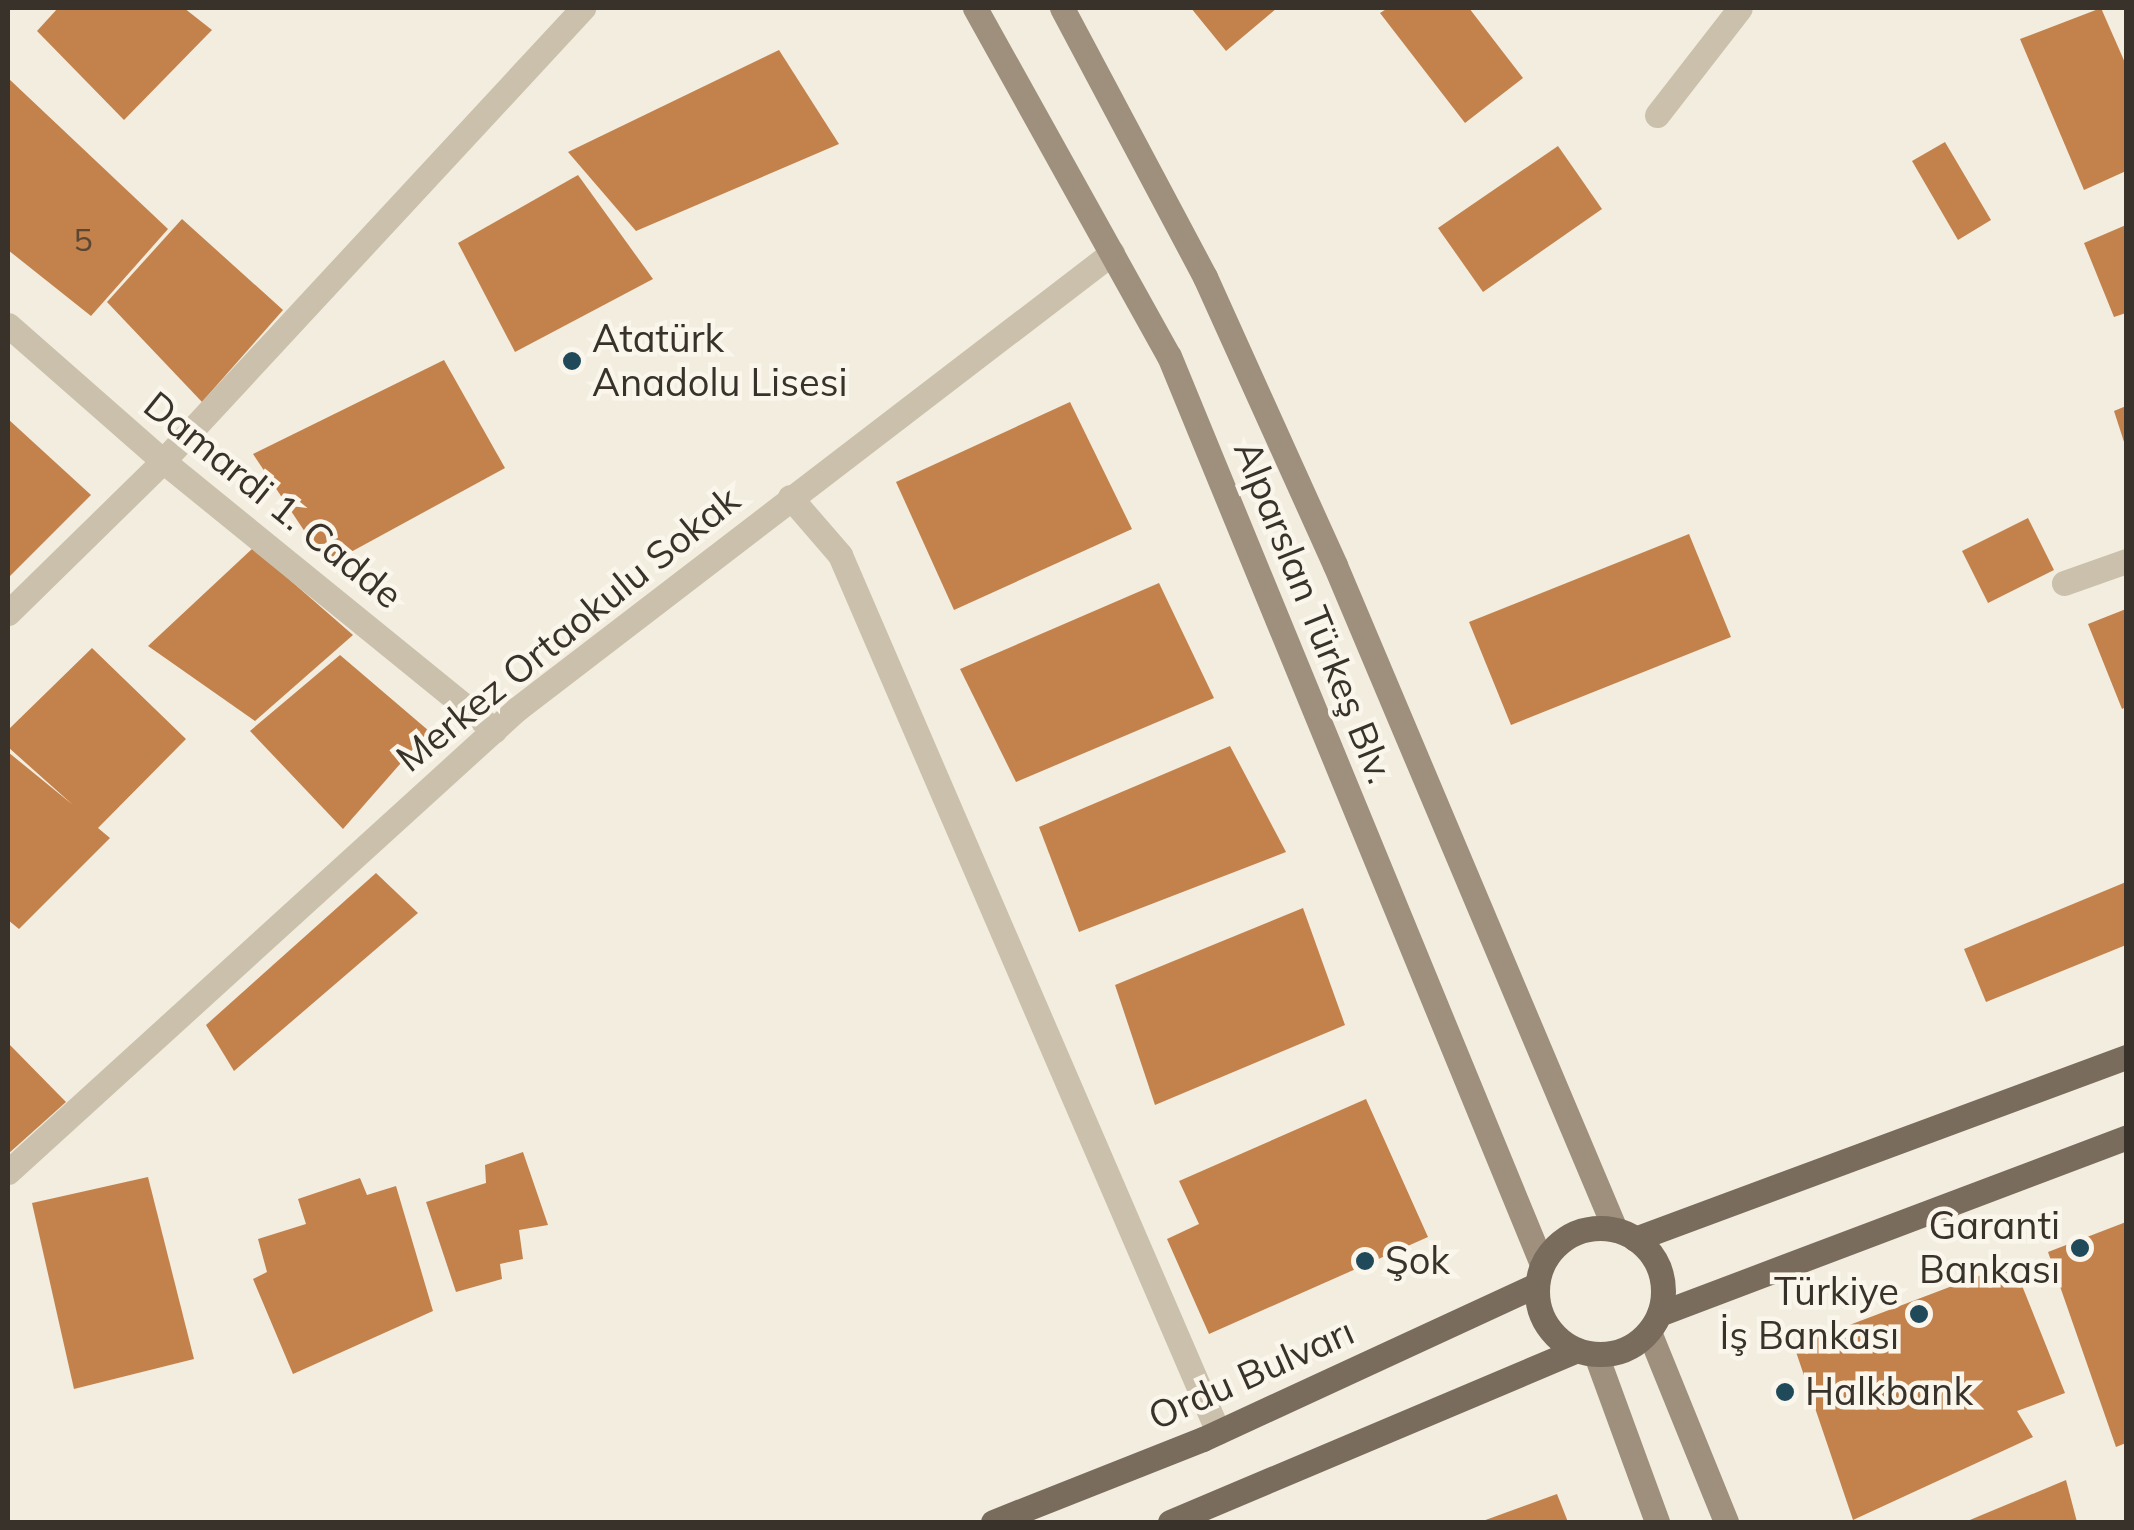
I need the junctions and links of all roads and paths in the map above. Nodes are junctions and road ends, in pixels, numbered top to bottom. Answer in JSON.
{"nodes":[{"id":1,"x":583,"y":8,"type":"edge"},
{"id":2,"x":975,"y":8,"type":"edge"},
{"id":3,"x":1062,"y":8,"type":"edge"},
{"id":4,"x":1740,"y":8,"type":"edge"},
{"id":5,"x":1657,"y":115,"type":"dead end"},
{"id":6,"x":1112,"y":253,"type":"junction"},
{"id":7,"x":8,"y":325,"type":"edge"},
{"id":8,"x":163,"y":462,"type":"junction"},
{"id":9,"x":790,"y":497,"type":"junction"},
{"id":10,"x":2126,"y":561,"type":"edge"},
{"id":11,"x":2064,"y":583,"type":"dead end"},
{"id":12,"x":8,"y":613,"type":"edge"},
{"id":13,"x":494,"y":730,"type":"junction"},
{"id":14,"x":2126,"y":1057,"type":"edge"},
{"id":15,"x":2126,"y":1138,"type":"edge"},
{"id":16,"x":8,"y":1172,"type":"edge"},
{"id":17,"x":1625,"y":1234,"type":"junction"},
{"id":18,"x":1539,"y":1275,"type":"junction"},
{"id":19,"x":1654,"y":1323,"type":"junction"},
{"id":20,"x":1586,"y":1352,"type":"junction"},
{"id":21,"x":1218,"y":1432,"type":"junction"},
{"id":22,"x":993,"y":1522,"type":"edge"},
{"id":23,"x":1170,"y":1522,"type":"edge"},
{"id":24,"x":1657,"y":1522,"type":"edge"},
{"id":25,"x":1726,"y":1522,"type":"edge"}],
"edges":[{"from":1,"to":8,"type":"street"},
{"from":2,"to":6,"type":"street","name":"Alparslan Türkeş Blv."},
{"from":3,"to":17,"type":"street","name":"Alparslan Türkeş Blv."},
{"from":4,"to":5,"type":"street"},
{"from":6,"to":9,"type":"street","name":"Merkez Ortaokulu Sokak"},
{"from":6,"to":18,"type":"street","name":"Alparslan Türkeş Blv."},
{"from":7,"to":8,"type":"street","name":"Damardi 1. Cadde"},
{"from":8,"to":12,"type":"street"},
{"from":8,"to":13,"type":"street","name":"Damardi 1. Cadde"},
{"from":9,"to":13,"type":"street","name":"Merkez Ortaokulu Sokak"},
{"from":9,"to":21,"type":"street"},
{"from":10,"to":11,"type":"street"},
{"from":13,"to":16,"type":"street","name":"Merkez Ortaokulu Sokak"},
{"from":14,"to":17,"type":"main road","name":"Ordu Bulvarı"},
{"from":15,"to":19,"type":"main road"},
{"from":17,"to":18,"type":"main road","name":"Ordu Bulvarı"},
{"from":17,"to":19,"type":"main road"},
{"from":18,"to":20,"type":"main road"},
{"from":18,"to":21,"type":"main road","name":"Ordu Bulvarı"},
{"from":19,"to":20,"type":"main road"},
{"from":19,"to":25,"type":"street"},
{"from":20,"to":23,"type":"main road"},
{"from":20,"to":24,"type":"street"},
{"from":21,"to":22,"type":"main road","name":"Ordu Bulvarı"}]}
